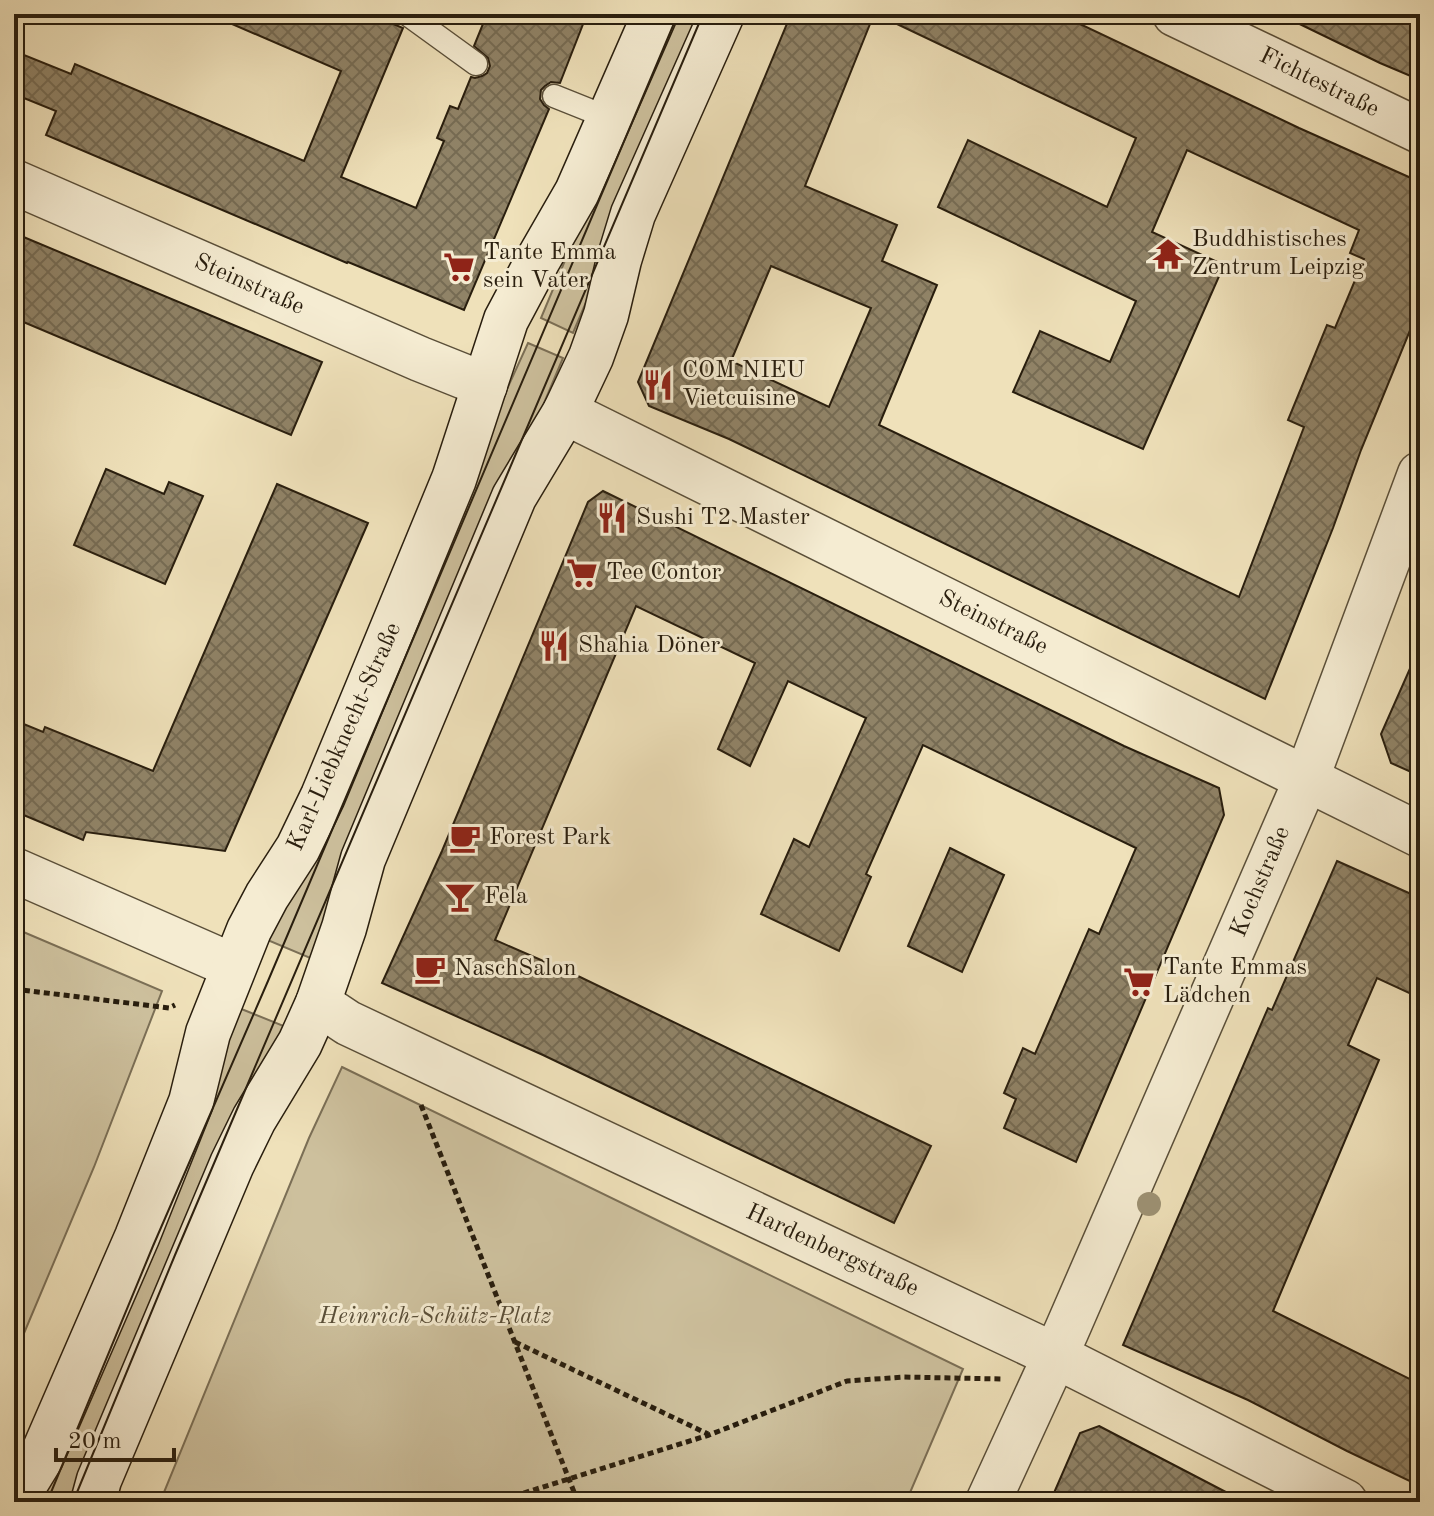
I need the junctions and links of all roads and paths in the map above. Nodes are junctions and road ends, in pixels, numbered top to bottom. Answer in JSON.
{"nodes":[{"id":1,"x":407,"y":14,"type":"edge"},
{"id":2,"x":655,"y":14,"type":"edge"},
{"id":3,"x":722,"y":14,"type":"edge"},
{"id":4,"x":1175,"y":14,"type":"edge"},
{"id":5,"x":476,"y":64,"type":"dead end"},
{"id":6,"x":554,"y":96,"type":"dead end"},
{"id":7,"x":609,"y":118,"type":"junction"},
{"id":8,"x":1420,"y":131,"type":"edge"},
{"id":9,"x":14,"y":182,"type":"edge"},
{"id":10,"x":485,"y":385,"type":"junction"},
{"id":11,"x":565,"y":412,"type":"junction"},
{"id":12,"x":1420,"y":474,"type":"edge"},
{"id":13,"x":1306,"y":780,"type":"junction"},
{"id":14,"x":1420,"y":835,"type":"edge"},
{"id":15,"x":14,"y":870,"type":"edge"},
{"id":16,"x":233,"y":966,"type":"junction"},
{"id":17,"x":14,"y":989,"type":"edge"},
{"id":18,"x":318,"y":1003,"type":"junction"},
{"id":19,"x":169,"y":1008,"type":"dead end"},
{"id":20,"x":419,"y":1098,"type":"dead end"},
{"id":21,"x":514,"y":1341,"type":"junction"},
{"id":22,"x":1056,"y":1356,"type":"junction"},
{"id":23,"x":1005,"y":1380,"type":"dead end"},
{"id":24,"x":709,"y":1435,"type":"junction"},
{"id":25,"x":570,"y":1478,"type":"junction"},
{"id":26,"x":14,"y":1502,"type":"edge"},
{"id":27,"x":93,"y":1502,"type":"edge"},
{"id":28,"x":495,"y":1502,"type":"edge"},
{"id":29,"x":578,"y":1502,"type":"edge"},
{"id":30,"x":988,"y":1502,"type":"edge"},
{"id":31,"x":1345,"y":1502,"type":"edge"}],
"edges":[{"from":1,"to":5,"type":"lane"},
{"from":2,"to":7,"type":"street","name":"Karl-Liebknecht-Straße"},
{"from":3,"to":11,"type":"street"},
{"from":4,"to":8,"type":"street","name":"Fichtestraße"},
{"from":6,"to":7,"type":"lane"},
{"from":7,"to":10,"type":"street","name":"Karl-Liebknecht-Straße"},
{"from":9,"to":10,"type":"street","name":"Steinstraße"},
{"from":10,"to":16,"type":"street","name":"Karl-Liebknecht-Straße"},
{"from":11,"to":13,"type":"street","name":"Steinstraße"},
{"from":11,"to":18,"type":"street"},
{"from":12,"to":13,"type":"street","name":"Kochstraße"},
{"from":13,"to":14,"type":"street","name":"Steinstraße"},
{"from":13,"to":22,"type":"street","name":"Kochstraße"},
{"from":15,"to":16,"type":"street"},
{"from":16,"to":26,"type":"street","name":"Karl-Liebknecht-Straße"},
{"from":17,"to":19,"type":"path"},
{"from":18,"to":22,"type":"street","name":"Hardenbergstraße"},
{"from":18,"to":27,"type":"street"},
{"from":20,"to":21,"type":"path"},
{"from":21,"to":24,"type":"path"},
{"from":21,"to":25,"type":"path"},
{"from":22,"to":30,"type":"street","name":"Kochstraße"},
{"from":22,"to":31,"type":"street","name":"Hardenbergstraße"},
{"from":23,"to":24,"type":"path"},
{"from":24,"to":25,"type":"path"},
{"from":25,"to":28,"type":"path"},
{"from":25,"to":29,"type":"path"}]}
